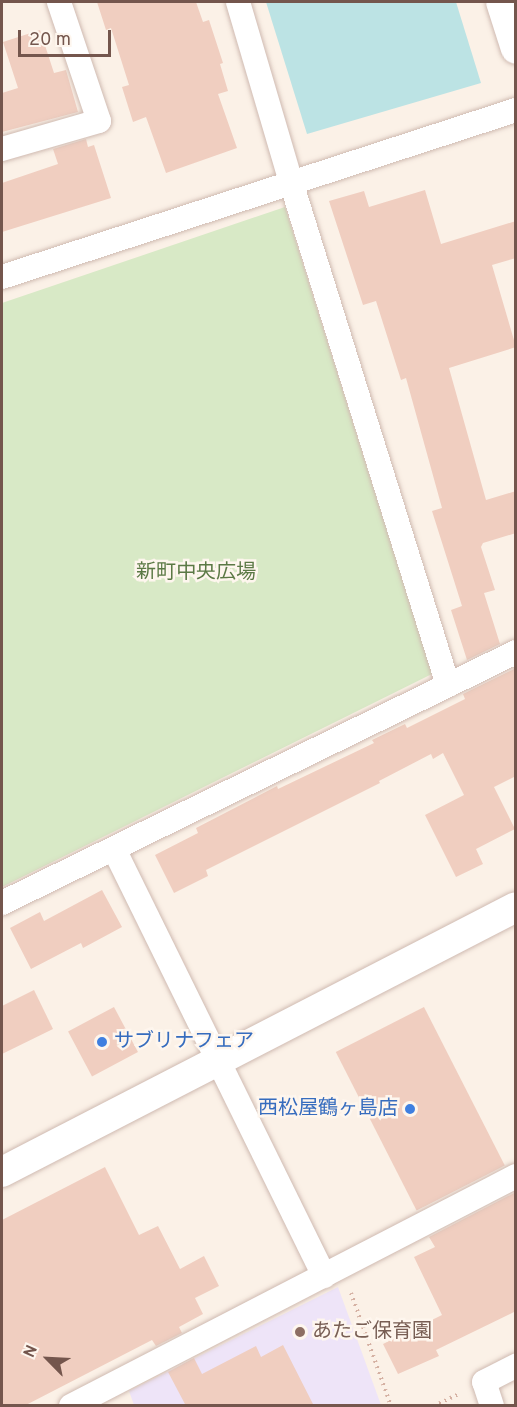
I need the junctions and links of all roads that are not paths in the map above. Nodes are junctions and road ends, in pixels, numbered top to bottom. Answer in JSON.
{"nodes":[{"id":1,"x":59,"y":2,"type":"edge"},
{"id":2,"x":238,"y":2,"type":"edge"},
{"id":3,"x":501,"y":2,"type":"edge"},
{"id":4,"x":516,"y":49,"type":"edge"},
{"id":5,"x":516,"y":110,"type":"edge"},
{"id":6,"x":2,"y":149,"type":"edge"},
{"id":7,"x":291,"y":182,"type":"junction"},
{"id":8,"x":2,"y":277,"type":"edge"},
{"id":9,"x":516,"y":652,"type":"edge"},
{"id":10,"x":448,"y":685,"type":"junction"},
{"id":11,"x":114,"y":849,"type":"junction"},
{"id":12,"x":2,"y":903,"type":"edge"},
{"id":13,"x":516,"y":907,"type":"edge"},
{"id":14,"x":217,"y":1062,"type":"junction"},
{"id":15,"x":2,"y":1172,"type":"edge"},
{"id":16,"x":516,"y":1176,"type":"edge"},
{"id":17,"x":333,"y":1271,"type":"junction"},
{"id":18,"x":516,"y":1366,"type":"edge"},
{"id":19,"x":116,"y":1395,"type":"edge"},
{"id":20,"x":71,"y":1406,"type":"edge"},
{"id":21,"x":492,"y":1406,"type":"edge"}],
"edges":[{"from":1,"to":6,"type":"street"},
{"from":2,"to":7,"type":"street"},
{"from":3,"to":4,"type":"street"},
{"from":5,"to":7,"type":"street"},
{"from":7,"to":8,"type":"street"},
{"from":7,"to":10,"type":"street"},
{"from":9,"to":10,"type":"street"},
{"from":10,"to":11,"type":"street"},
{"from":11,"to":12,"type":"street"},
{"from":11,"to":14,"type":"street"},
{"from":13,"to":14,"type":"street"},
{"from":14,"to":15,"type":"street"},
{"from":14,"to":17,"type":"street"},
{"from":16,"to":17,"type":"street"},
{"from":17,"to":19,"type":"street"},
{"from":18,"to":21,"type":"street"},
{"from":19,"to":20,"type":"street"}]}
